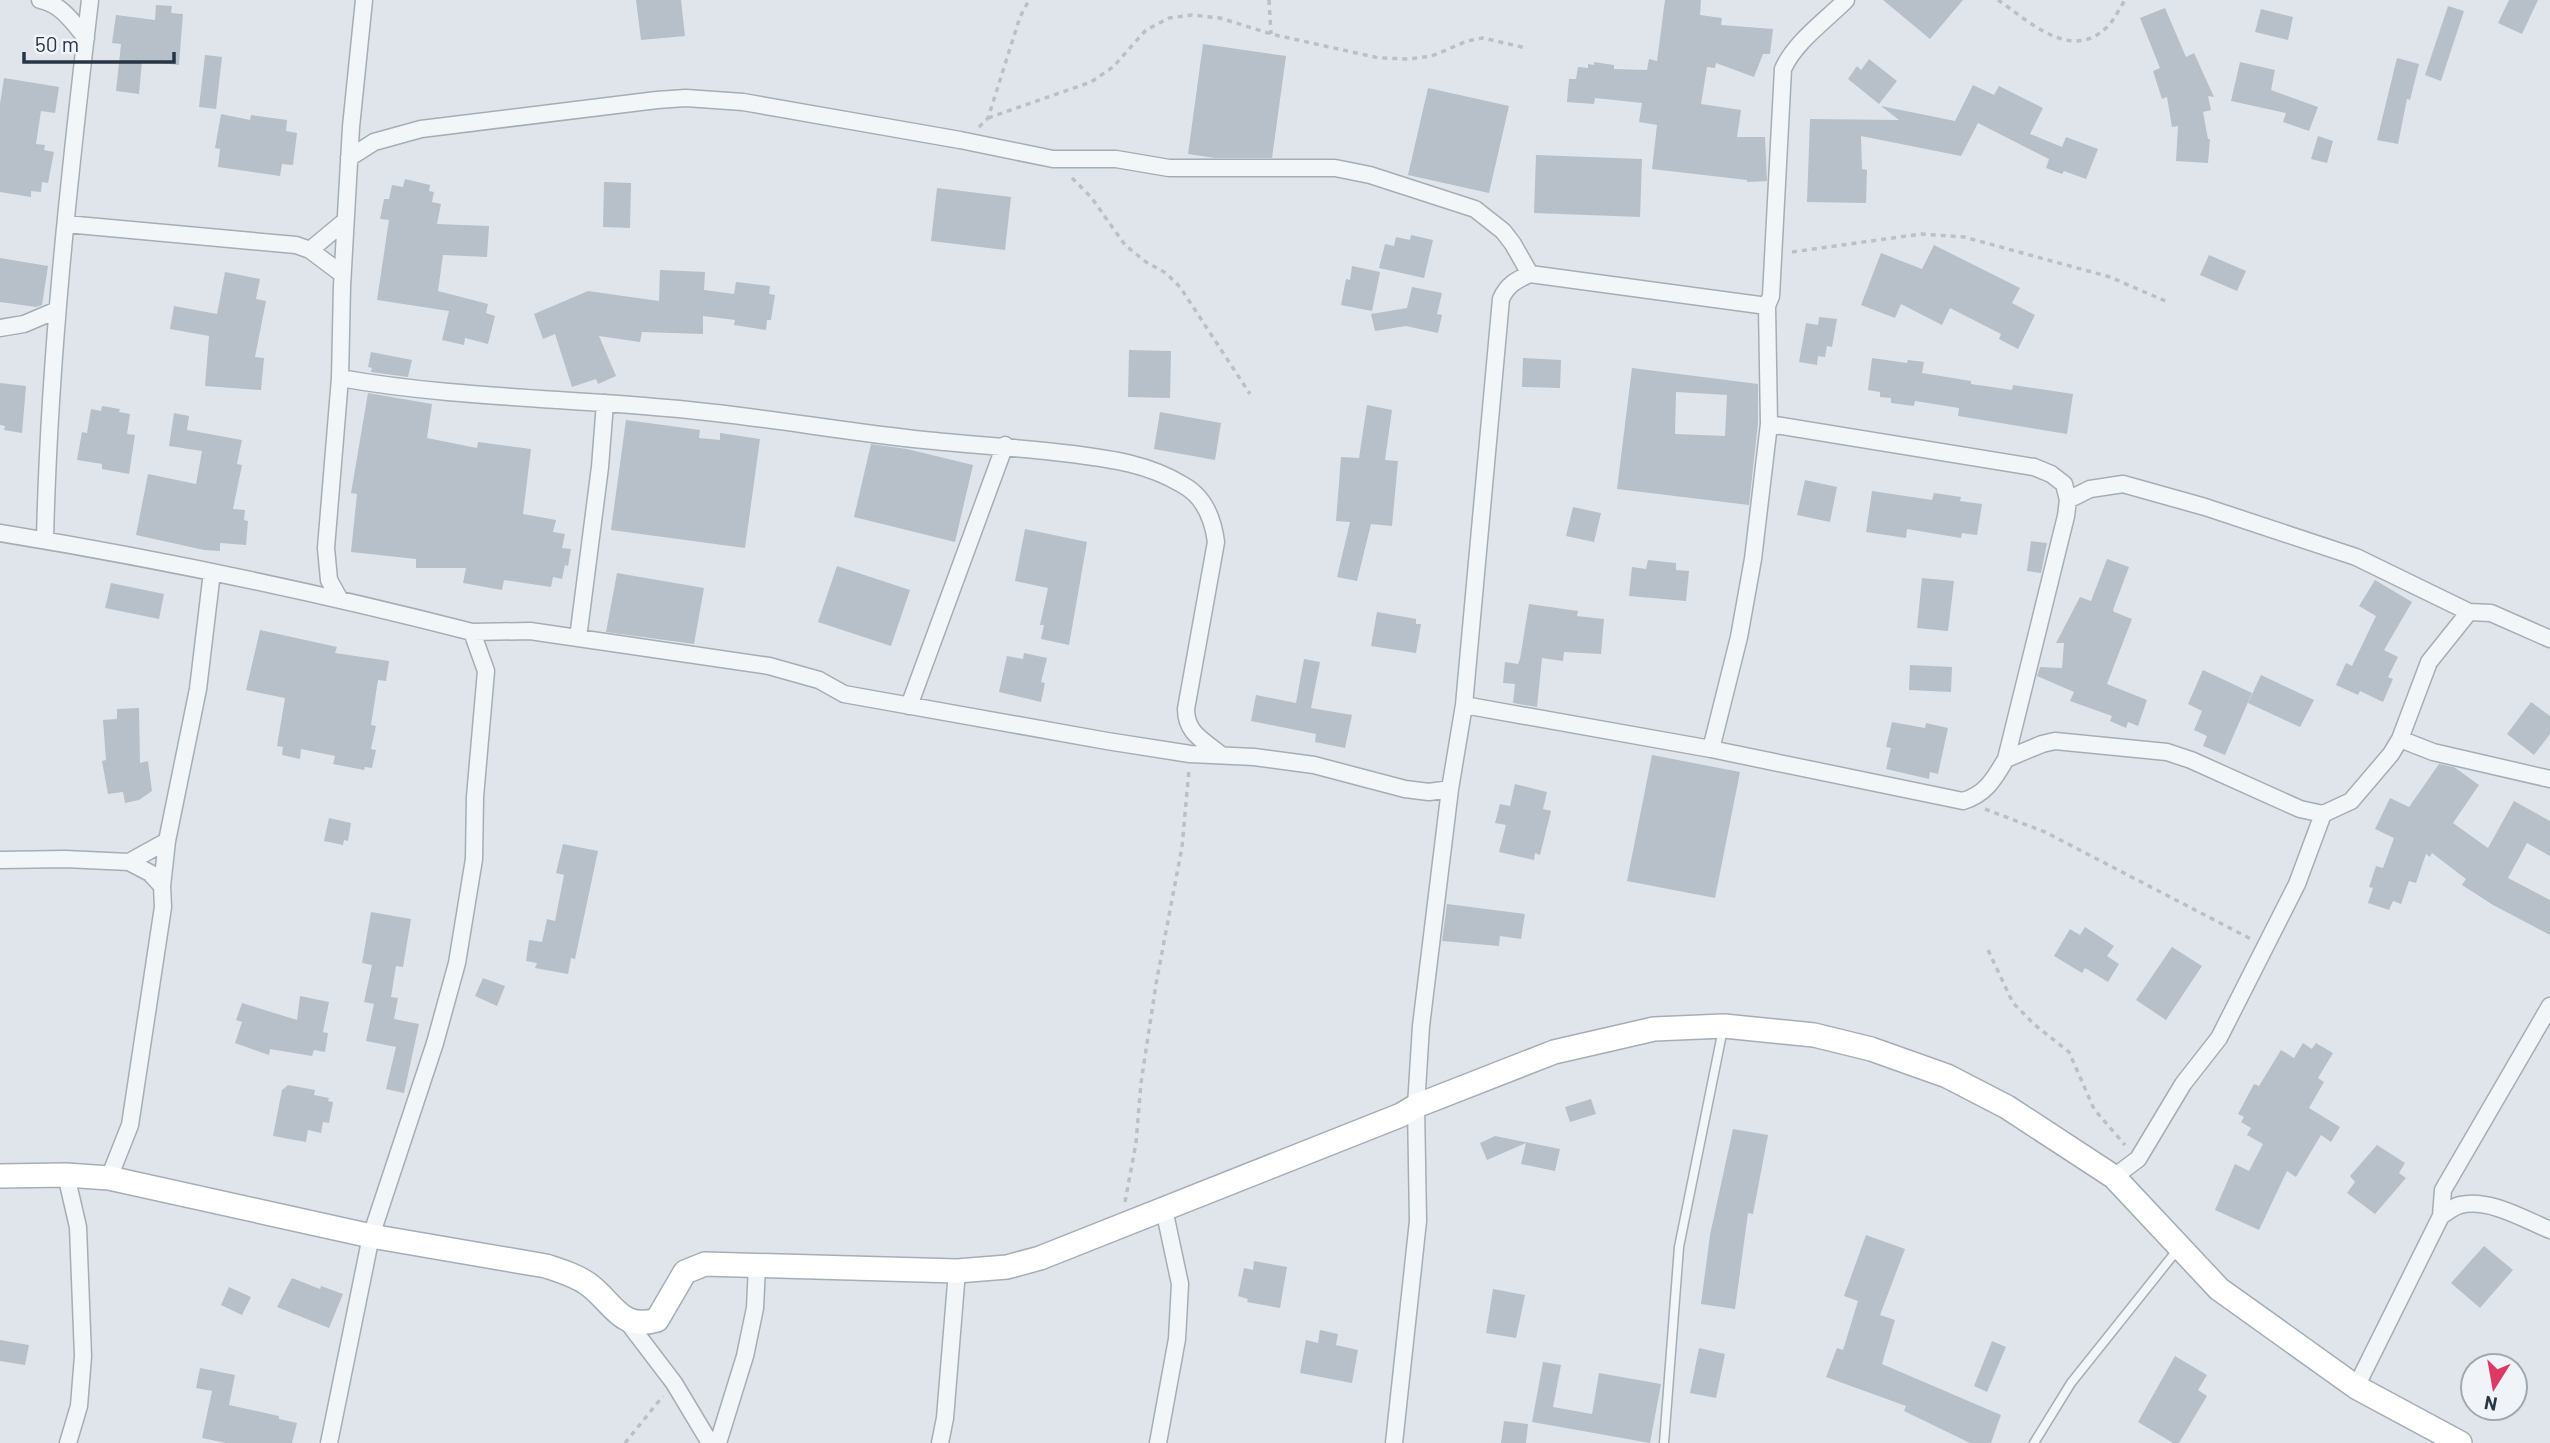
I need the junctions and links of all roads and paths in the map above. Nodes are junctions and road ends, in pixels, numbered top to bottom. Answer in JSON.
{"nodes":[{"id":1,"x":90,"y":0,"type":"edge"},
{"id":2,"x":363,"y":0,"type":"edge"},
{"id":3,"x":1029,"y":0,"type":"edge"},
{"id":4,"x":1269,"y":0,"type":"edge"},
{"id":5,"x":1846,"y":0,"type":"edge"},
{"id":6,"x":1998,"y":0,"type":"edge"},
{"id":7,"x":2125,"y":0,"type":"edge"},
{"id":8,"x":46,"y":1,"type":"edge"},
{"id":9,"x":1271,"y":34,"type":"junction"},
{"id":10,"x":86,"y":38,"type":"junction"},
{"id":11,"x":1526,"y":48,"type":"dead end"},
{"id":12,"x":988,"y":118,"type":"junction"},
{"id":13,"x":960,"y":140,"type":"junction"},
{"id":14,"x":349,"y":158,"type":"junction"},
{"id":15,"x":1053,"y":159,"type":"junction"},
{"id":16,"x":345,"y":221,"type":"junction"},
{"id":17,"x":66,"y":224,"type":"junction"},
{"id":18,"x":310,"y":250,"type":"junction"},
{"id":19,"x":1772,"y":256,"type":"junction"},
{"id":20,"x":342,"y":274,"type":"junction"},
{"id":21,"x":1531,"y":274,"type":"junction"},
{"id":22,"x":2170,"y":303,"type":"dead end"},
{"id":23,"x":1767,"y":306,"type":"junction"},
{"id":24,"x":57,"y":310,"type":"junction"},
{"id":25,"x":0,"y":328,"type":"edge"},
{"id":26,"x":340,"y":378,"type":"junction"},
{"id":27,"x":1250,"y":394,"type":"dead end"},
{"id":28,"x":604,"y":403,"type":"junction"},
{"id":29,"x":1769,"y":424,"type":"junction"},
{"id":30,"x":1005,"y":445,"type":"junction"},
{"id":31,"x":2068,"y":500,"type":"junction"},
{"id":32,"x":0,"y":533,"type":"edge"},
{"id":33,"x":45,"y":540,"type":"junction"},
{"id":34,"x":212,"y":572,"type":"junction"},
{"id":35,"x":339,"y":598,"type":"junction"},
{"id":36,"x":2469,"y":611,"type":"junction"},
{"id":37,"x":472,"y":632,"type":"junction"},
{"id":38,"x":578,"y":638,"type":"junction"},
{"id":39,"x":2550,"y":639,"type":"edge"},
{"id":40,"x":1464,"y":705,"type":"junction"},
{"id":41,"x":909,"y":706,"type":"junction"},
{"id":42,"x":2400,"y":739,"type":"junction"},
{"id":43,"x":1711,"y":749,"type":"junction"},
{"id":44,"x":1190,"y":754,"type":"junction"},
{"id":45,"x":1220,"y":754,"type":"junction"},
{"id":46,"x":2006,"y":759,"type":"junction"},
{"id":47,"x":2550,"y":779,"type":"edge"},
{"id":48,"x":1450,"y":789,"type":"junction"},
{"id":49,"x":1963,"y":801,"type":"junction"},
{"id":50,"x":2323,"y":814,"type":"junction"},
{"id":51,"x":167,"y":841,"type":"junction"},
{"id":52,"x":0,"y":860,"type":"edge"},
{"id":53,"x":129,"y":862,"type":"junction"},
{"id":54,"x":162,"y":886,"type":"junction"},
{"id":55,"x":2264,"y":947,"type":"junction"},
{"id":56,"x":1988,"y":950,"type":"dead end"},
{"id":57,"x":2550,"y":1006,"type":"edge"},
{"id":58,"x":1724,"y":1026,"type":"junction"},
{"id":59,"x":1416,"y":1106,"type":"junction"},
{"id":60,"x":2138,"y":1159,"type":"junction"},
{"id":61,"x":66,"y":1175,"type":"junction"},
{"id":62,"x":0,"y":1176,"type":"edge"},
{"id":63,"x":2114,"y":1177,"type":"junction"},
{"id":64,"x":109,"y":1178,"type":"junction"},
{"id":65,"x":1164,"y":1209,"type":"junction"},
{"id":66,"x":2441,"y":1216,"type":"junction"},
{"id":67,"x":1120,"y":1228,"type":"junction"},
{"id":68,"x":2550,"y":1230,"type":"edge"},
{"id":69,"x":371,"y":1236,"type":"junction"},
{"id":70,"x":2179,"y":1249,"type":"junction"},
{"id":71,"x":757,"y":1266,"type":"junction"},
{"id":72,"x":957,"y":1271,"type":"junction"},
{"id":73,"x":626,"y":1320,"type":"junction"},
{"id":74,"x":674,"y":1383,"type":"junction"},
{"id":75,"x":2356,"y":1387,"type":"junction"},
{"id":76,"x":68,"y":1443,"type":"edge"},
{"id":77,"x":328,"y":1443,"type":"edge"},
{"id":78,"x":625,"y":1443,"type":"edge"},
{"id":79,"x":710,"y":1443,"type":"edge"},
{"id":80,"x":718,"y":1443,"type":"edge"},
{"id":81,"x":940,"y":1443,"type":"edge"},
{"id":82,"x":1158,"y":1443,"type":"edge"},
{"id":83,"x":1394,"y":1443,"type":"edge"},
{"id":84,"x":1664,"y":1443,"type":"edge"},
{"id":85,"x":2034,"y":1443,"type":"edge"},
{"id":86,"x":2460,"y":1443,"type":"edge"}],
"edges":[{"from":1,"to":10,"type":"street"},
{"from":2,"to":14,"type":"street"},
{"from":3,"to":12,"type":"path"},
{"from":4,"to":9,"type":"path"},
{"from":5,"to":19,"type":"street"},
{"from":6,"to":7,"type":"path"},
{"from":8,"to":10,"type":"street"},
{"from":9,"to":11,"type":"path"},
{"from":9,"to":12,"type":"path"},
{"from":10,"to":17,"type":"street"},
{"from":12,"to":13,"type":"path"},
{"from":13,"to":14,"type":"street"},
{"from":13,"to":15,"type":"street"},
{"from":14,"to":16,"type":"street"},
{"from":15,"to":21,"type":"street"},
{"from":15,"to":27,"type":"path"},
{"from":16,"to":18,"type":"street"},
{"from":16,"to":20,"type":"street"},
{"from":17,"to":18,"type":"street"},
{"from":17,"to":24,"type":"street"},
{"from":18,"to":20,"type":"street"},
{"from":19,"to":22,"type":"path"},
{"from":19,"to":23,"type":"street"},
{"from":20,"to":26,"type":"street"},
{"from":21,"to":23,"type":"street"},
{"from":21,"to":40,"type":"street"},
{"from":23,"to":29,"type":"street"},
{"from":24,"to":25,"type":"street"},
{"from":24,"to":33,"type":"street"},
{"from":26,"to":28,"type":"street"},
{"from":26,"to":35,"type":"street"},
{"from":28,"to":30,"type":"street"},
{"from":28,"to":38,"type":"street"},
{"from":29,"to":31,"type":"street"},
{"from":29,"to":43,"type":"street"},
{"from":30,"to":41,"type":"street"},
{"from":30,"to":45,"type":"street"},
{"from":31,"to":36,"type":"street"},
{"from":31,"to":46,"type":"street"},
{"from":32,"to":33,"type":"street"},
{"from":33,"to":34,"type":"street"},
{"from":34,"to":35,"type":"street"},
{"from":34,"to":51,"type":"street"},
{"from":35,"to":37,"type":"street"},
{"from":36,"to":39,"type":"street"},
{"from":36,"to":42,"type":"street"},
{"from":37,"to":38,"type":"street"},
{"from":37,"to":69,"type":"street"},
{"from":38,"to":41,"type":"street"},
{"from":40,"to":43,"type":"street"},
{"from":40,"to":48,"type":"street"},
{"from":41,"to":44,"type":"street"},
{"from":42,"to":47,"type":"street"},
{"from":42,"to":50,"type":"street"},
{"from":43,"to":49,"type":"street"},
{"from":44,"to":45,"type":"street"},
{"from":44,"to":67,"type":"path"},
{"from":45,"to":48,"type":"street"},
{"from":46,"to":49,"type":"street"},
{"from":46,"to":50,"type":"street"},
{"from":48,"to":59,"type":"street"},
{"from":49,"to":55,"type":"path"},
{"from":50,"to":55,"type":"street"},
{"from":51,"to":53,"type":"street"},
{"from":51,"to":54,"type":"street"},
{"from":52,"to":53,"type":"street"},
{"from":53,"to":54,"type":"street"},
{"from":54,"to":64,"type":"street"},
{"from":55,"to":60,"type":"street"},
{"from":56,"to":60,"type":"path"},
{"from":57,"to":66,"type":"street"},
{"from":58,"to":59,"type":"street"},
{"from":58,"to":63,"type":"street"},
{"from":58,"to":84,"type":"lane"},
{"from":59,"to":65,"type":"street"},
{"from":59,"to":83,"type":"street"},
{"from":60,"to":63,"type":"street"},
{"from":61,"to":62,"type":"street"},
{"from":61,"to":64,"type":"street"},
{"from":61,"to":76,"type":"street"},
{"from":63,"to":70,"type":"street"},
{"from":64,"to":69,"type":"street"},
{"from":65,"to":67,"type":"street"},
{"from":65,"to":82,"type":"street"},
{"from":66,"to":68,"type":"street"},
{"from":66,"to":75,"type":"street"},
{"from":67,"to":72,"type":"street"},
{"from":69,"to":73,"type":"street"},
{"from":69,"to":77,"type":"street"},
{"from":70,"to":75,"type":"street"},
{"from":70,"to":85,"type":"lane"},
{"from":71,"to":72,"type":"street"},
{"from":71,"to":73,"type":"street"},
{"from":71,"to":80,"type":"street"},
{"from":72,"to":81,"type":"street"},
{"from":73,"to":74,"type":"street"},
{"from":74,"to":78,"type":"path"},
{"from":74,"to":79,"type":"street"},
{"from":75,"to":86,"type":"street"}]}
